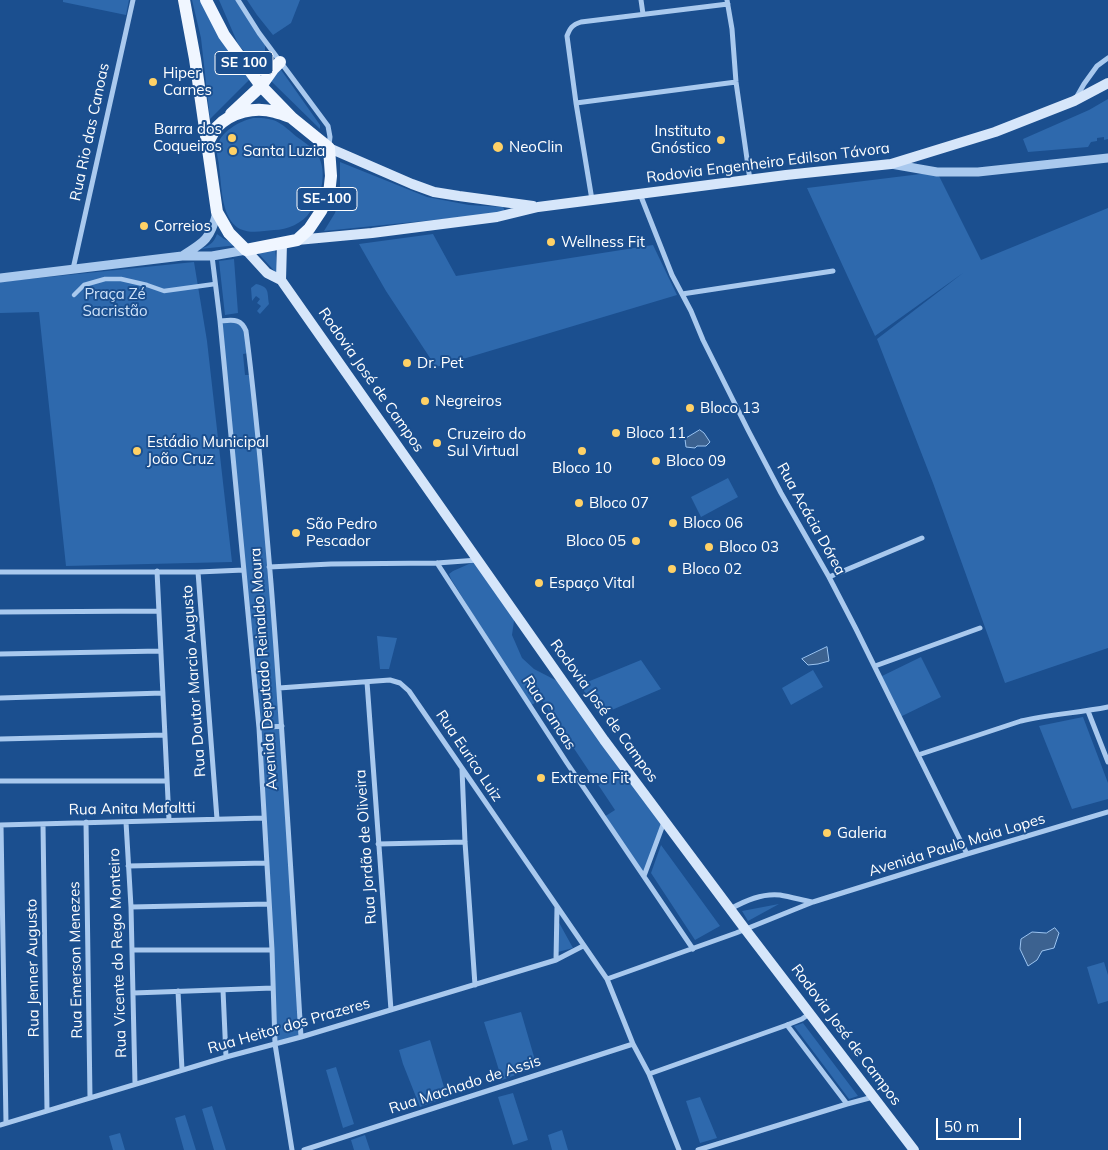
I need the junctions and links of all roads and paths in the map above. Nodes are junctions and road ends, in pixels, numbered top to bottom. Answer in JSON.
{"nodes":[{"id":1,"x":132,"y":0,"type":"edge"},
{"id":2,"x":184,"y":0,"type":"edge"},
{"id":3,"x":206,"y":0,"type":"edge"},
{"id":4,"x":238,"y":0,"type":"edge"},
{"id":5,"x":641,"y":0,"type":"edge"},
{"id":6,"x":728,"y":2,"type":"edge"},
{"id":7,"x":643,"y":14,"type":"junction"},
{"id":8,"x":1108,"y":58,"type":"edge"},
{"id":9,"x":280,"y":62,"type":"junction"},
{"id":10,"x":736,"y":82,"type":"junction"},
{"id":11,"x":1108,"y":83,"type":"edge"},
{"id":12,"x":261,"y":86,"type":"junction"},
{"id":13,"x":1074,"y":100,"type":"junction"},
{"id":14,"x":576,"y":103,"type":"junction"},
{"id":15,"x":227,"y":118,"type":"junction"},
{"id":16,"x":292,"y":118,"type":"junction"},
{"id":17,"x":207,"y":144,"type":"junction"},
{"id":18,"x":329,"y":148,"type":"junction"},
{"id":19,"x":1108,"y":158,"type":"edge"},
{"id":20,"x":891,"y":164,"type":"junction"},
{"id":21,"x":750,"y":180,"type":"junction"},
{"id":22,"x":640,"y":194,"type":"junction"},
{"id":23,"x":592,"y":200,"type":"junction"},
{"id":24,"x":538,"y":207,"type":"junction"},
{"id":25,"x":217,"y":212,"type":"junction"},
{"id":26,"x":297,"y":240,"type":"junction"},
{"id":27,"x":282,"y":243,"type":"junction"},
{"id":28,"x":246,"y":250,"type":"junction"},
{"id":29,"x":182,"y":256,"type":"junction"},
{"id":30,"x":212,"y":256,"type":"junction"},
{"id":31,"x":73,"y":269,"type":"junction"},
{"id":32,"x":833,"y":271,"type":"dead end"},
{"id":33,"x":0,"y":278,"type":"edge"},
{"id":34,"x":281,"y":280,"type":"junction"},
{"id":35,"x":216,"y":284,"type":"junction"},
{"id":36,"x":682,"y":294,"type":"junction"},
{"id":37,"x":74,"y":295,"type":"dead end"},
{"id":38,"x":220,"y":321,"type":"junction"},
{"id":39,"x":922,"y":538,"type":"dead end"},
{"id":40,"x":478,"y":560,"type":"junction"},
{"id":41,"x":437,"y":564,"type":"junction"},
{"id":42,"x":269,"y":567,"type":"junction"},
{"id":43,"x":244,"y":570,"type":"junction"},
{"id":44,"x":157,"y":571,"type":"junction"},
{"id":45,"x":0,"y":572,"type":"edge"},
{"id":46,"x":198,"y":572,"type":"junction"},
{"id":47,"x":830,"y":577,"type":"junction"},
{"id":48,"x":159,"y":611,"type":"junction"},
{"id":49,"x":0,"y":612,"type":"edge"},
{"id":50,"x":980,"y":628,"type":"dead end"},
{"id":51,"x":161,"y":652,"type":"junction"},
{"id":52,"x":0,"y":654,"type":"edge"},
{"id":53,"x":875,"y":666,"type":"junction"},
{"id":54,"x":367,"y":682,"type":"junction"},
{"id":55,"x":279,"y":688,"type":"junction"},
{"id":56,"x":163,"y":693,"type":"junction"},
{"id":57,"x":0,"y":698,"type":"edge"},
{"id":58,"x":1108,"y":707,"type":"edge"},
{"id":59,"x":1088,"y":711,"type":"junction"},
{"id":60,"x":282,"y":726,"type":"junction"},
{"id":61,"x":259,"y":728,"type":"junction"},
{"id":62,"x":165,"y":735,"type":"junction"},
{"id":63,"x":0,"y":739,"type":"edge"},
{"id":64,"x":918,"y":755,"type":"junction"},
{"id":65,"x":1108,"y":762,"type":"edge"},
{"id":66,"x":462,"y":768,"type":"junction"},
{"id":67,"x":0,"y":781,"type":"edge"},
{"id":68,"x":167,"y":781,"type":"junction"},
{"id":69,"x":1108,"y":812,"type":"edge"},
{"id":70,"x":264,"y":818,"type":"junction"},
{"id":71,"x":217,"y":819,"type":"junction"},
{"id":72,"x":169,"y":820,"type":"junction"},
{"id":73,"x":86,"y":822,"type":"junction"},
{"id":74,"x":126,"y":822,"type":"junction"},
{"id":75,"x":664,"y":822,"type":"junction"},
{"id":76,"x":42,"y":824,"type":"junction"},
{"id":77,"x":0,"y":825,"type":"edge"},
{"id":78,"x":465,"y":842,"type":"junction"},
{"id":79,"x":378,"y":844,"type":"junction"},
{"id":80,"x":967,"y":854,"type":"junction"},
{"id":81,"x":266,"y":863,"type":"junction"},
{"id":82,"x":128,"y":866,"type":"junction"},
{"id":83,"x":644,"y":876,"type":"junction"},
{"id":84,"x":812,"y":902,"type":"junction"},
{"id":85,"x":269,"y":904,"type":"junction"},
{"id":86,"x":130,"y":907,"type":"junction"},
{"id":87,"x":557,"y":907,"type":"junction"},
{"id":88,"x":730,"y":909,"type":"junction"},
{"id":89,"x":745,"y":929,"type":"junction"},
{"id":90,"x":583,"y":946,"type":"junction"},
{"id":91,"x":693,"y":949,"type":"junction"},
{"id":92,"x":132,"y":950,"type":"junction"},
{"id":93,"x":272,"y":950,"type":"junction"},
{"id":94,"x":556,"y":960,"type":"junction"},
{"id":95,"x":607,"y":979,"type":"junction"},
{"id":96,"x":475,"y":984,"type":"junction"},
{"id":97,"x":273,"y":988,"type":"junction"},
{"id":98,"x":224,"y":990,"type":"junction"},
{"id":99,"x":178,"y":991,"type":"junction"},
{"id":100,"x":133,"y":993,"type":"junction"},
{"id":101,"x":391,"y":1010,"type":"junction"},
{"id":102,"x":809,"y":1014,"type":"junction"},
{"id":103,"x":787,"y":1026,"type":"junction"},
{"id":104,"x":301,"y":1037,"type":"junction"},
{"id":105,"x":274,"y":1044,"type":"junction"},
{"id":106,"x":633,"y":1044,"type":"junction"},
{"id":107,"x":226,"y":1057,"type":"junction"},
{"id":108,"x":182,"y":1070,"type":"junction"},
{"id":109,"x":649,"y":1074,"type":"junction"},
{"id":110,"x":134,"y":1084,"type":"junction"},
{"id":111,"x":873,"y":1097,"type":"junction"},
{"id":112,"x":90,"y":1098,"type":"junction"},
{"id":113,"x":847,"y":1104,"type":"junction"},
{"id":114,"x":47,"y":1111,"type":"junction"},
{"id":115,"x":3,"y":1124,"type":"edge"},
{"id":116,"x":292,"y":1150,"type":"edge"},
{"id":117,"x":304,"y":1150,"type":"edge"},
{"id":118,"x":679,"y":1150,"type":"edge"},
{"id":119,"x":698,"y":1150,"type":"edge"},
{"id":120,"x":914,"y":1150,"type":"edge"}],
"edges":[{"from":1,"to":31,"type":"street","name":"Rua Rio das Canoas"},
{"from":2,"to":17,"type":"main road","name":"Rodovia José de Campos","number":"SE 100"},
{"from":3,"to":12,"type":"main road","number":"SE 100"},
{"from":4,"to":9,"type":"street"},
{"from":5,"to":7,"type":"street"},
{"from":6,"to":7,"type":"street"},
{"from":6,"to":10,"type":"street"},
{"from":7,"to":14,"type":"street"},
{"from":8,"to":13,"type":"street"},
{"from":9,"to":12,"type":"main road"},
{"from":9,"to":18,"type":"street"},
{"from":10,"to":14,"type":"street"},
{"from":10,"to":21,"type":"street"},
{"from":11,"to":13,"type":"main road","name":"Rodovia Engenheiro Edilson Távora"},
{"from":12,"to":15,"type":"main road"},
{"from":12,"to":16,"type":"main road","number":"SE 100"},
{"from":13,"to":20,"type":"main road","name":"Rodovia Engenheiro Edilson Távora"},
{"from":14,"to":23,"type":"street"},
{"from":15,"to":16,"type":"main road"},
{"from":15,"to":17,"type":"main road"},
{"from":16,"to":18,"type":"main road"},
{"from":17,"to":25,"type":"main road","name":"Rodovia José de Campos","number":"SE 100"},
{"from":18,"to":24,"type":"main road","name":"Rodovia Engenheiro Edilson Távora"},
{"from":18,"to":26,"type":"main road","number":"SE-100"},
{"from":19,"to":20,"type":"street"},
{"from":20,"to":21,"type":"main road","name":"Rodovia Engenheiro Edilson Távora"},
{"from":21,"to":22,"type":"main road","name":"Rodovia Engenheiro Edilson Távora"},
{"from":22,"to":23,"type":"main road","name":"Rodovia Engenheiro Edilson Távora"},
{"from":22,"to":36,"type":"street","name":"Rua Acácia Dórea"},
{"from":23,"to":24,"type":"main road","name":"Rodovia Engenheiro Edilson Távora"},
{"from":24,"to":26,"type":"main road","name":"Rodovia Engenheiro Edilson Távora"},
{"from":25,"to":28,"type":"main road","name":"Rodovia José de Campos"},
{"from":25,"to":29,"type":"street"},
{"from":26,"to":27,"type":"main road"},
{"from":27,"to":28,"type":"main road"},
{"from":27,"to":34,"type":"main road"},
{"from":28,"to":30,"type":"street"},
{"from":28,"to":34,"type":"main road","name":"Rodovia José de Campos"},
{"from":29,"to":30,"type":"street"},
{"from":29,"to":31,"type":"street"},
{"from":30,"to":35,"type":"street","name":"Avenida Deputado Reinaldo Moura"},
{"from":31,"to":33,"type":"street"},
{"from":32,"to":36,"type":"street"},
{"from":34,"to":40,"type":"main road","name":"Rodovia José de Campos"},
{"from":35,"to":37,"type":"street"},
{"from":35,"to":38,"type":"street","name":"Avenida Deputado Reinaldo Moura"},
{"from":36,"to":47,"type":"street","name":"Rua Acácia Dórea"},
{"from":38,"to":42,"type":"street","name":"Avenida Deputado Reinaldo Moura"},
{"from":38,"to":43,"type":"street","name":"Avenida Deputado Reinaldo Moura"},
{"from":39,"to":47,"type":"street"},
{"from":40,"to":41,"type":"street"},
{"from":40,"to":75,"type":"main road","name":"Rodovia José de Campos"},
{"from":41,"to":42,"type":"street"},
{"from":41,"to":83,"type":"street","name":"Rua Canoas"},
{"from":42,"to":55,"type":"street","name":"Avenida Deputado Reinaldo Moura"},
{"from":43,"to":46,"type":"street"},
{"from":43,"to":61,"type":"street","name":"Avenida Deputado Reinaldo Moura"},
{"from":44,"to":45,"type":"street"},
{"from":44,"to":46,"type":"street"},
{"from":44,"to":48,"type":"street"},
{"from":46,"to":71,"type":"street","name":"Rua Doutor Marcio Augusto"},
{"from":47,"to":53,"type":"street","name":"Rua Acácia Dórea"},
{"from":48,"to":49,"type":"street"},
{"from":48,"to":51,"type":"street"},
{"from":50,"to":53,"type":"street"},
{"from":51,"to":52,"type":"street"},
{"from":51,"to":56,"type":"street"},
{"from":53,"to":64,"type":"street","name":"Rua Acácia Dórea"},
{"from":54,"to":55,"type":"street","name":"Rua Eurico Luiz"},
{"from":54,"to":66,"type":"street","name":"Rua Eurico Luiz"},
{"from":54,"to":79,"type":"street","name":"Rua Jordão de Oliveira"},
{"from":55,"to":60,"type":"street","name":"Avenida Deputado Reinaldo Moura"},
{"from":56,"to":57,"type":"street"},
{"from":56,"to":62,"type":"street"},
{"from":58,"to":59,"type":"street"},
{"from":59,"to":64,"type":"street"},
{"from":59,"to":65,"type":"street"},
{"from":60,"to":61,"type":"street"},
{"from":60,"to":104,"type":"street","name":"Avenida Deputado Reinaldo Moura"},
{"from":61,"to":70,"type":"street","name":"Avenida Deputado Reinaldo Moura"},
{"from":62,"to":63,"type":"street"},
{"from":62,"to":68,"type":"street"},
{"from":64,"to":80,"type":"street","name":"Rua Acácia Dórea"},
{"from":66,"to":78,"type":"street"},
{"from":66,"to":87,"type":"street","name":"Rua Eurico Luiz"},
{"from":67,"to":68,"type":"street"},
{"from":68,"to":72,"type":"street"},
{"from":69,"to":80,"type":"street","name":"Avenida Paulo Maia Lopes"},
{"from":70,"to":71,"type":"street","name":"Rua Anita Mafaltti"},
{"from":70,"to":81,"type":"street","name":"Avenida Deputado Reinaldo Moura"},
{"from":71,"to":72,"type":"street","name":"Rua Anita Mafaltti"},
{"from":72,"to":74,"type":"street","name":"Rua Anita Mafaltti"},
{"from":73,"to":74,"type":"street","name":"Rua Anita Mafaltti"},
{"from":73,"to":76,"type":"street","name":"Rua Anita Mafaltti"},
{"from":73,"to":112,"type":"street","name":"Rua Emerson Menezes"},
{"from":74,"to":82,"type":"street","name":"Rua Vicente do Rego Monteiro"},
{"from":75,"to":83,"type":"street"},
{"from":75,"to":88,"type":"main road","name":"Rodovia José de Campos"},
{"from":76,"to":77,"type":"street","name":"Rua Anita Mafaltti"},
{"from":76,"to":114,"type":"street","name":"Rua Jenner Augusto"},
{"from":77,"to":115,"type":"street"},
{"from":78,"to":79,"type":"street"},
{"from":78,"to":96,"type":"street"},
{"from":79,"to":101,"type":"street","name":"Rua Jordão de Oliveira"},
{"from":80,"to":84,"type":"street","name":"Avenida Paulo Maia Lopes"},
{"from":81,"to":82,"type":"street"},
{"from":81,"to":85,"type":"street","name":"Avenida Deputado Reinaldo Moura"},
{"from":82,"to":86,"type":"street","name":"Rua Vicente do Rego Monteiro"},
{"from":83,"to":91,"type":"street","name":"Rua Canoas"},
{"from":84,"to":88,"type":"street","name":"Avenida Paulo Maia Lopes"},
{"from":84,"to":89,"type":"street","name":"Avenida Paulo Maia Lopes"},
{"from":85,"to":86,"type":"street"},
{"from":85,"to":93,"type":"street","name":"Avenida Deputado Reinaldo Moura"},
{"from":86,"to":92,"type":"street","name":"Rua Vicente do Rego Monteiro"},
{"from":87,"to":90,"type":"street","name":"Rua Eurico Luiz"},
{"from":87,"to":94,"type":"street"},
{"from":88,"to":89,"type":"main road","name":"Rodovia José de Campos"},
{"from":89,"to":91,"type":"street","name":"Avenida Paulo Maia Lopes"},
{"from":89,"to":102,"type":"main road","name":"Rodovia José de Campos"},
{"from":90,"to":94,"type":"street","name":"Rua Heitor dos Prazeres"},
{"from":90,"to":95,"type":"street","name":"Rua Eurico Luiz"},
{"from":91,"to":95,"type":"street","name":"Avenida Paulo Maia Lopes"},
{"from":92,"to":93,"type":"street"},
{"from":92,"to":100,"type":"street","name":"Rua Vicente do Rego Monteiro"},
{"from":93,"to":97,"type":"street","name":"Avenida Deputado Reinaldo Moura"},
{"from":94,"to":96,"type":"street","name":"Rua Heitor dos Prazeres"},
{"from":95,"to":106,"type":"street","name":"Rua Eurico Luiz"},
{"from":96,"to":101,"type":"street","name":"Rua Heitor dos Prazeres"},
{"from":97,"to":98,"type":"street"},
{"from":97,"to":105,"type":"street","name":"Avenida Deputado Reinaldo Moura"},
{"from":98,"to":99,"type":"street"},
{"from":98,"to":107,"type":"street"},
{"from":99,"to":100,"type":"street"},
{"from":99,"to":108,"type":"street"},
{"from":100,"to":110,"type":"street","name":"Rua Vicente do Rego Monteiro"},
{"from":101,"to":104,"type":"street","name":"Rua Heitor dos Prazeres"},
{"from":102,"to":103,"type":"street"},
{"from":102,"to":111,"type":"main road","name":"Rodovia José de Campos"},
{"from":103,"to":109,"type":"street"},
{"from":103,"to":113,"type":"street"},
{"from":104,"to":105,"type":"street","name":"Rua Heitor dos Prazeres"},
{"from":105,"to":107,"type":"street","name":"Rua Heitor dos Prazeres"},
{"from":105,"to":116,"type":"street","name":"Avenida Deputado Reinaldo Moura"},
{"from":106,"to":109,"type":"street","name":"Rua Eurico Luiz"},
{"from":106,"to":117,"type":"street","name":"Rua Machado de Assis"},
{"from":107,"to":108,"type":"street","name":"Rua Heitor dos Prazeres"},
{"from":108,"to":110,"type":"street","name":"Rua Heitor dos Prazeres"},
{"from":109,"to":118,"type":"street","name":"Rua Eurico Luiz"},
{"from":110,"to":112,"type":"street","name":"Rua Heitor dos Prazeres"},
{"from":111,"to":113,"type":"street"},
{"from":111,"to":120,"type":"main road","name":"Rodovia José de Campos"},
{"from":112,"to":114,"type":"street","name":"Rua Heitor dos Prazeres"},
{"from":113,"to":119,"type":"street"},
{"from":114,"to":115,"type":"street","name":"Rua Heitor dos Prazeres"}]}
